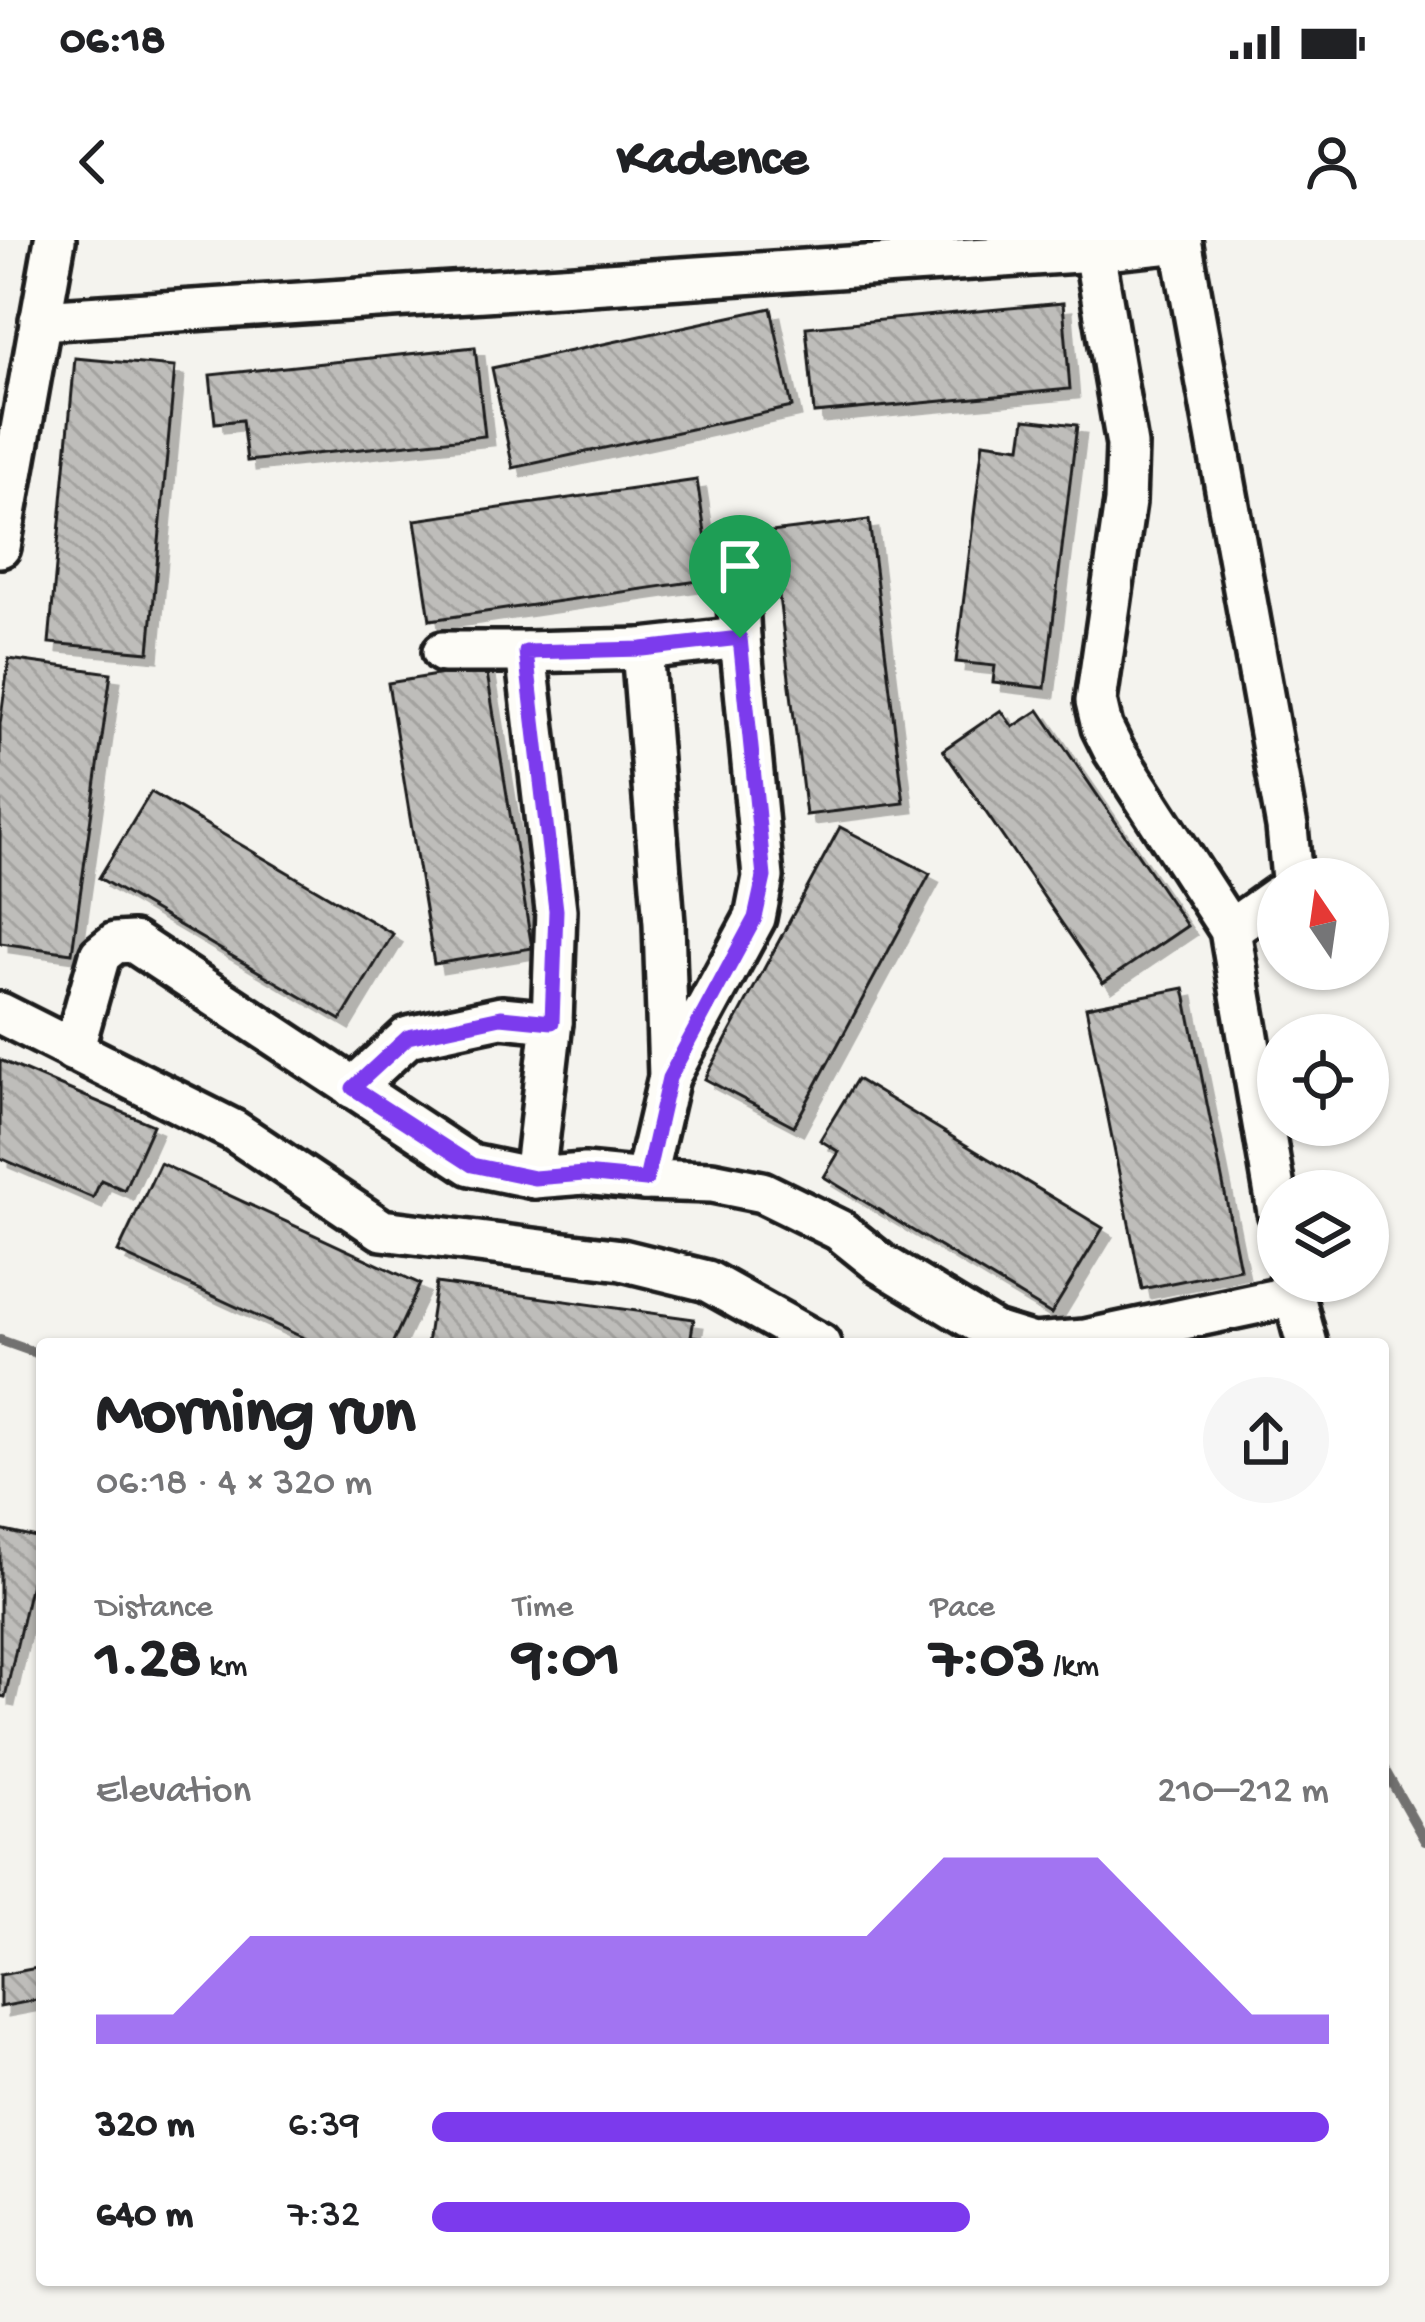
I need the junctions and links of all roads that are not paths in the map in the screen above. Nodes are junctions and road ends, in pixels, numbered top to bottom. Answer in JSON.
{"nodes":[{"id":1,"x":55,"y":240,"type":"edge"},
{"id":2,"x":1181,"y":241,"type":"edge"},
{"id":3,"x":1094,"y":251,"type":"junction"},
{"id":4,"x":40,"y":320,"type":"junction"},
{"id":5,"x":0,"y":547,"type":"edge"},
{"id":6,"x":736,"y":567,"type":"dead end"},
{"id":7,"x":740,"y":638,"type":"junction"},
{"id":8,"x":642,"y":649,"type":"junction"},
{"id":9,"x":443,"y":652,"type":"dead end"},
{"id":10,"x":526,"y":652,"type":"junction"},
{"id":11,"x":1290,"y":858,"type":"edge"},
{"id":12,"x":1257,"y":910,"type":"edge"},
{"id":13,"x":1230,"y":929,"type":"junction"},
{"id":14,"x":0,"y":1013,"type":"edge"},
{"id":15,"x":552,"y":1022,"type":"junction"},
{"id":16,"x":73,"y":1051,"type":"junction"},
{"id":17,"x":669,"y":1078,"type":"junction"},
{"id":18,"x":353,"y":1088,"type":"junction"},
{"id":19,"x":1271,"y":1170,"type":"edge"},
{"id":20,"x":534,"y":1178,"type":"junction"},
{"id":21,"x":646,"y":1180,"type":"junction"},
{"id":22,"x":1257,"y":1297,"type":"edge"},
{"id":23,"x":1295,"y":1302,"type":"edge"},
{"id":24,"x":809,"y":1338,"type":"edge"},
{"id":25,"x":1015,"y":1338,"type":"edge"},
{"id":26,"x":1093,"y":1338,"type":"edge"},
{"id":27,"x":1305,"y":1338,"type":"edge"}],
"edges":[{"from":1,"to":4,"type":"lane"},
{"from":2,"to":3,"type":"lane"},
{"from":2,"to":11,"type":"lane"},
{"from":3,"to":4,"type":"lane"},
{"from":3,"to":13,"type":"lane"},
{"from":4,"to":5,"type":"lane"},
{"from":6,"to":7,"type":"lane"},
{"from":7,"to":8,"type":"lane"},
{"from":7,"to":17,"type":"lane"},
{"from":8,"to":10,"type":"lane"},
{"from":8,"to":17,"type":"lane"},
{"from":9,"to":10,"type":"lane"},
{"from":10,"to":15,"type":"lane"},
{"from":12,"to":13,"type":"lane"},
{"from":13,"to":19,"type":"lane"},
{"from":14,"to":16,"type":"lane"},
{"from":15,"to":18,"type":"lane"},
{"from":15,"to":20,"type":"lane"},
{"from":16,"to":18,"type":"lane"},
{"from":16,"to":24,"type":"lane"},
{"from":17,"to":21,"type":"lane"},
{"from":18,"to":20,"type":"lane"},
{"from":20,"to":21,"type":"lane"},
{"from":21,"to":25,"type":"lane"},
{"from":22,"to":26,"type":"lane"},
{"from":23,"to":27,"type":"lane"}]}
